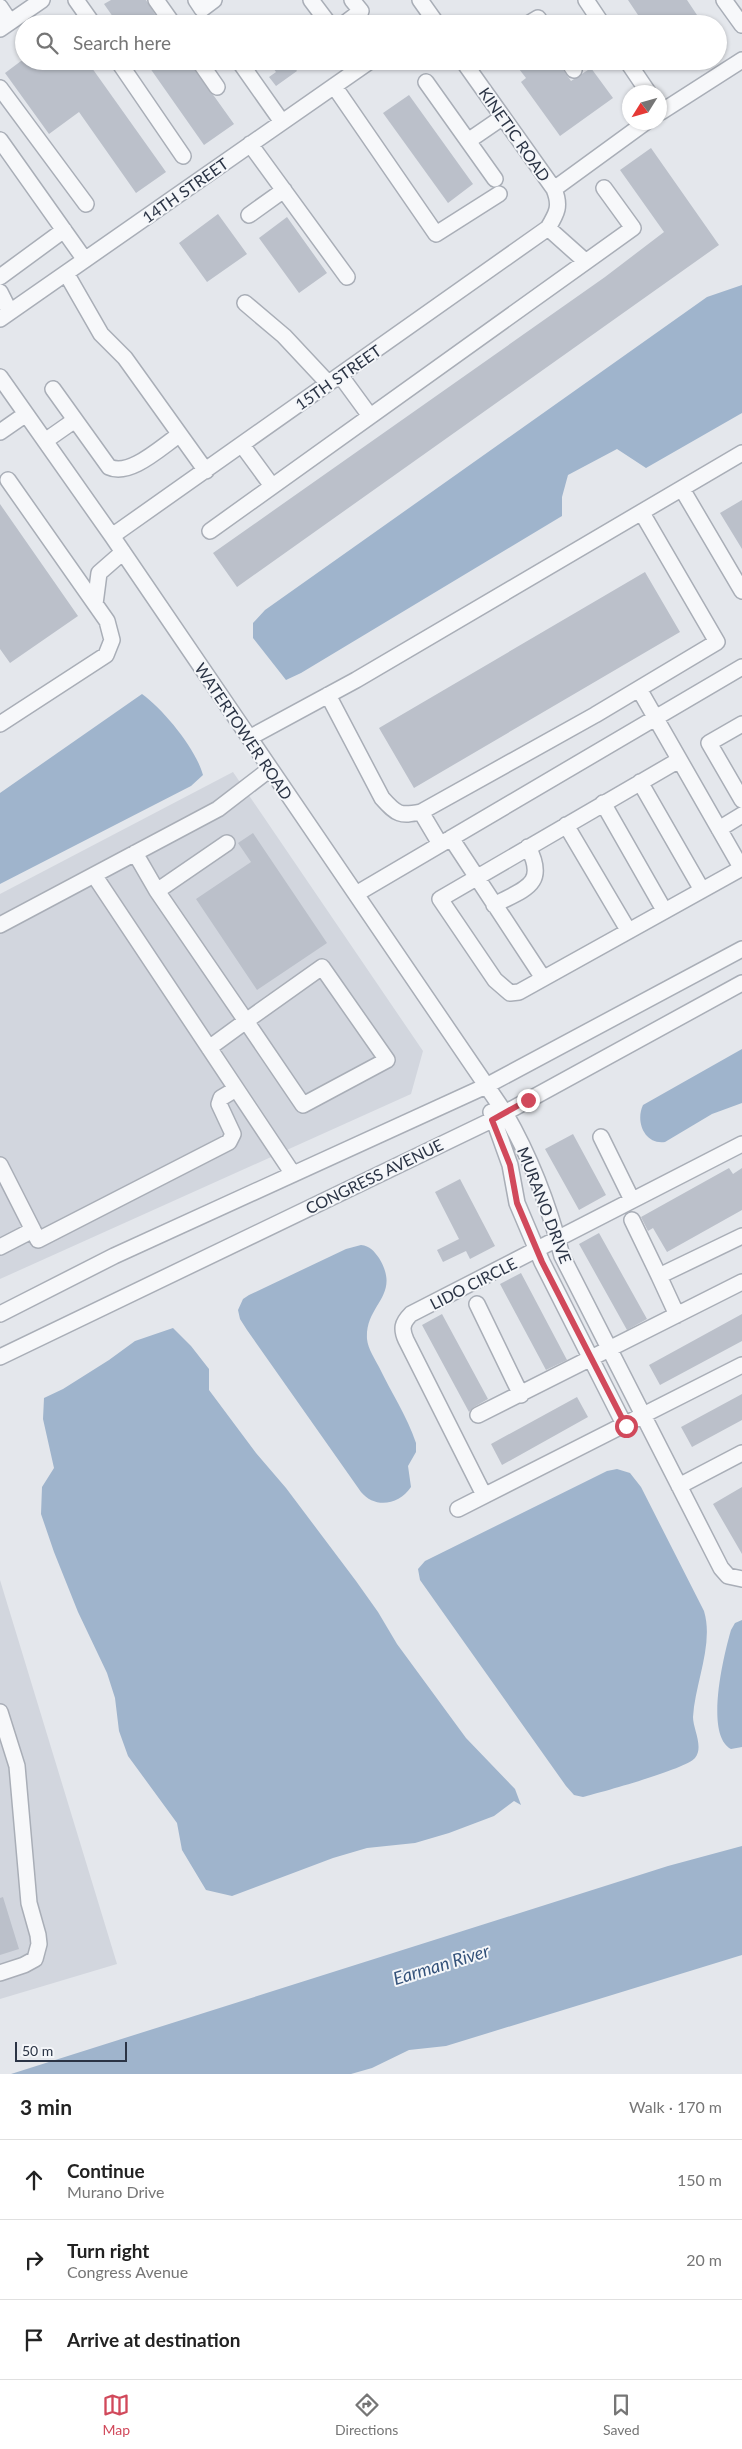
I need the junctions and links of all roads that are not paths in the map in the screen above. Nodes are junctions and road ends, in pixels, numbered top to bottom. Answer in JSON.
{"nodes":[{"id":1,"x":42,"y":0,"type":"edge"},
{"id":2,"x":76,"y":0,"type":"edge"},
{"id":3,"x":156,"y":0,"type":"edge"},
{"id":4,"x":196,"y":0,"type":"edge"},
{"id":5,"x":214,"y":0,"type":"edge"},
{"id":6,"x":311,"y":0,"type":"edge"},
{"id":7,"x":352,"y":0,"type":"edge"},
{"id":8,"x":420,"y":0,"type":"edge"},
{"id":9,"x":586,"y":0,"type":"edge"},
{"id":10,"x":724,"y":0,"type":"edge"},
{"id":11,"x":25,"y":5,"type":"edge"},
{"id":12,"x":0,"y":7,"type":"edge"},
{"id":13,"x":15,"y":15,"type":"edge"},
{"id":14,"x":86,"y":15,"type":"edge"},
{"id":15,"x":167,"y":15,"type":"edge"},
{"id":16,"x":322,"y":15,"type":"edge"},
{"id":17,"x":356,"y":15,"type":"edge"},
{"id":18,"x":428,"y":15,"type":"edge"},
{"id":19,"x":596,"y":15,"type":"edge"},
{"id":20,"x":15,"y":16,"type":"edge"},
{"id":21,"x":742,"y":25,"type":"edge"},
{"id":22,"x":5,"y":26,"type":"edge"},
{"id":23,"x":742,"y":60,"type":"edge"},
{"id":24,"x":727,"y":69,"type":"edge"},
{"id":25,"x":124,"y":70,"type":"edge"},
{"id":26,"x":205,"y":70,"type":"edge"},
{"id":27,"x":245,"y":70,"type":"edge"},
{"id":28,"x":357,"y":70,"type":"edge"},
{"id":29,"x":471,"y":70,"type":"edge"},
{"id":30,"x":633,"y":70,"type":"edge"},
{"id":31,"x":726,"y":70,"type":"edge"},
{"id":32,"x":426,"y":82,"type":"dead end"},
{"id":33,"x":643,"y":85,"type":"edge"},
{"id":34,"x":334,"y":86,"type":"junction"},
{"id":35,"x":217,"y":87,"type":"dead end"},
{"id":36,"x":0,"y":88,"type":"edge"},
{"id":37,"x":667,"y":107,"type":"edge"},
{"id":38,"x":503,"y":117,"type":"junction"},
{"id":39,"x":282,"y":122,"type":"junction"},
{"id":40,"x":635,"y":130,"type":"edge"},
{"id":41,"x":0,"y":140,"type":"edge"},
{"id":42,"x":468,"y":141,"type":"junction"},
{"id":43,"x":250,"y":144,"type":"junction"},
{"id":44,"x":183,"y":156,"type":"dead end"},
{"id":45,"x":604,"y":188,"type":"dead end"},
{"id":46,"x":284,"y":190,"type":"junction"},
{"id":47,"x":554,"y":190,"type":"junction"},
{"id":48,"x":86,"y":204,"type":"dead end"},
{"id":49,"x":558,"y":210,"type":"joint"},
{"id":50,"x":249,"y":216,"type":"dead end"},
{"id":51,"x":548,"y":228,"type":"junction"},
{"id":52,"x":64,"y":230,"type":"junction"},
{"id":53,"x":85,"y":260,"type":"junction"},
{"id":54,"x":586,"y":261,"type":"junction"},
{"id":55,"x":66,"y":273,"type":"junction"},
{"id":56,"x":0,"y":276,"type":"edge"},
{"id":57,"x":347,"y":277,"type":"dead end"},
{"id":58,"x":0,"y":292,"type":"edge"},
{"id":59,"x":245,"y":303,"type":"dead end"},
{"id":60,"x":5,"y":315,"type":"edge"},
{"id":61,"x":0,"y":377,"type":"edge"},
{"id":62,"x":334,"y":379,"type":"junction"},
{"id":63,"x":53,"y":388,"type":"dead end"},
{"id":64,"x":26,"y":414,"type":"junction"},
{"id":65,"x":370,"y":416,"type":"junction"},
{"id":66,"x":75,"y":420,"type":"junction"},
{"id":67,"x":0,"y":432,"type":"edge"},
{"id":68,"x":179,"y":435,"type":"junction"},
{"id":69,"x":45,"y":441,"type":"junction"},
{"id":70,"x":242,"y":445,"type":"junction"},
{"id":71,"x":742,"y":453,"type":"edge"},
{"id":72,"x":206,"y":471,"type":"junction"},
{"id":73,"x":8,"y":480,"type":"dead end"},
{"id":74,"x":272,"y":486,"type":"junction"},
{"id":75,"x":682,"y":489,"type":"junction"},
{"id":76,"x":642,"y":513,"type":"junction"},
{"id":77,"x":210,"y":531,"type":"dead end"},
{"id":78,"x":112,"y":536,"type":"junction"},
{"id":79,"x":123,"y":552,"type":"junction"},
{"id":80,"x":740,"y":583,"type":"edge"},
{"id":81,"x":95,"y":604,"type":"junction"},
{"id":82,"x":742,"y":667,"type":"edge"},
{"id":83,"x":639,"y":689,"type":"junction"},
{"id":84,"x":328,"y":695,"type":"junction"},
{"id":85,"x":654,"y":718,"type":"junction"},
{"id":86,"x":0,"y":724,"type":"edge"},
{"id":87,"x":742,"y":724,"type":"edge"},
{"id":88,"x":249,"y":738,"type":"junction"},
{"id":89,"x":679,"y":760,"type":"junction"},
{"id":90,"x":270,"y":769,"type":"junction"},
{"id":91,"x":640,"y":782,"type":"junction"},
{"id":92,"x":742,"y":800,"type":"edge"},
{"id":93,"x":604,"y":803,"type":"junction"},
{"id":94,"x":421,"y":812,"type":"junction"},
{"id":95,"x":742,"y":815,"type":"edge"},
{"id":96,"x":566,"y":825,"type":"junction"},
{"id":97,"x":719,"y":829,"type":"junction"},
{"id":98,"x":445,"y":841,"type":"junction"},
{"id":99,"x":227,"y":843,"type":"dead end"},
{"id":100,"x":528,"y":847,"type":"junction"},
{"id":101,"x":135,"y":853,"type":"junction"},
{"id":102,"x":742,"y":868,"type":"edge"},
{"id":103,"x":94,"y":875,"type":"junction"},
{"id":104,"x":476,"y":878,"type":"junction"},
{"id":105,"x":702,"y":890,"type":"junction"},
{"id":106,"x":157,"y":891,"type":"junction"},
{"id":107,"x":356,"y":894,"type":"junction"},
{"id":108,"x":494,"y":905,"type":"junction"},
{"id":109,"x":664,"y":910,"type":"junction"},
{"id":110,"x":0,"y":925,"type":"edge"},
{"id":111,"x":628,"y":930,"type":"junction"},
{"id":112,"x":742,"y":949,"type":"edge"},
{"id":113,"x":543,"y":978,"type":"junction"},
{"id":114,"x":742,"y":983,"type":"edge"},
{"id":115,"x":246,"y":1021,"type":"junction"},
{"id":116,"x":209,"y":1048,"type":"junction"},
{"id":117,"x":486,"y":1086,"type":"junction"},
{"id":118,"x":236,"y":1089,"type":"junction"},
{"id":119,"x":499,"y":1116,"type":"junction"},
{"id":120,"x":601,"y":1137,"type":"dead end"},
{"id":121,"x":742,"y":1144,"type":"edge"},
{"id":122,"x":0,"y":1165,"type":"edge"},
{"id":123,"x":293,"y":1174,"type":"junction"},
{"id":124,"x":632,"y":1200,"type":"junction"},
{"id":125,"x":632,"y":1220,"type":"dead end"},
{"id":126,"x":33,"y":1230,"type":"junction"},
{"id":127,"x":742,"y":1236,"type":"edge"},
{"id":128,"x":558,"y":1239,"type":"junction"},
{"id":129,"x":0,"y":1247,"type":"edge"},
{"id":130,"x":537,"y":1249,"type":"junction"},
{"id":131,"x":659,"y":1276,"type":"junction"},
{"id":132,"x":742,"y":1282,"type":"edge"},
{"id":133,"x":477,"y":1304,"type":"dead end"},
{"id":134,"x":0,"y":1314,"type":"edge"},
{"id":135,"x":677,"y":1315,"type":"junction"},
{"id":136,"x":610,"y":1350,"type":"junction"},
{"id":137,"x":0,"y":1357,"type":"edge"},
{"id":138,"x":592,"y":1358,"type":"junction"},
{"id":139,"x":742,"y":1365,"type":"edge"},
{"id":140,"x":521,"y":1395,"type":"junction"},
{"id":141,"x":478,"y":1415,"type":"dead end"},
{"id":142,"x":644,"y":1416,"type":"junction"},
{"id":143,"x":626,"y":1426,"type":"junction"},
{"id":144,"x":742,"y":1453,"type":"edge"},
{"id":145,"x":679,"y":1486,"type":"junction"},
{"id":146,"x":484,"y":1496,"type":"junction"},
{"id":147,"x":458,"y":1509,"type":"dead end"},
{"id":148,"x":742,"y":1579,"type":"edge"},
{"id":149,"x":0,"y":1712,"type":"edge"},
{"id":150,"x":0,"y":1973,"type":"edge"}],
"edges":[{"from":1,"to":11,"type":"street"},
{"from":2,"to":14,"type":"street"},
{"from":3,"to":15,"type":"street"},
{"from":4,"to":5,"type":"street"},
{"from":6,"to":16,"type":"street"},
{"from":7,"to":17,"type":"street"},
{"from":8,"to":18,"type":"street"},
{"from":9,"to":19,"type":"street"},
{"from":10,"to":21,"type":"street"},
{"from":11,"to":13,"type":"street"},
{"from":12,"to":22,"type":"street"},
{"from":20,"to":22,"type":"street"},
{"from":23,"to":24,"type":"street"},
{"from":25,"to":44,"type":"street"},
{"from":26,"to":35,"type":"street"},
{"from":27,"to":39,"type":"street"},
{"from":28,"to":34,"type":"street","name":"14TH STREET"},
{"from":29,"to":38,"type":"street","name":"KINETIC ROAD"},
{"from":30,"to":33,"type":"street"},
{"from":31,"to":37,"type":"street"},
{"from":32,"to":42,"type":"street"},
{"from":34,"to":39,"type":"street","name":"14TH STREET"},
{"from":34,"to":42,"type":"street"},
{"from":36,"to":48,"type":"street"},
{"from":38,"to":42,"type":"street"},
{"from":38,"to":47,"type":"street","name":"KINETIC ROAD"},
{"from":39,"to":43,"type":"street","name":"14TH STREET"},
{"from":40,"to":47,"type":"street"},
{"from":41,"to":52,"type":"street"},
{"from":43,"to":46,"type":"street"},
{"from":43,"to":53,"type":"street","name":"14TH STREET"},
{"from":45,"to":54,"type":"street"},
{"from":46,"to":50,"type":"street"},
{"from":46,"to":57,"type":"street"},
{"from":47,"to":49,"type":"street","name":"KINETIC ROAD"},
{"from":49,"to":51,"type":"street","name":"15TH STREET"},
{"from":51,"to":54,"type":"street"},
{"from":51,"to":62,"type":"street","name":"15TH STREET"},
{"from":52,"to":53,"type":"street"},
{"from":52,"to":56,"type":"street"},
{"from":53,"to":55,"type":"street","name":"14TH STREET"},
{"from":54,"to":65,"type":"street"},
{"from":55,"to":60,"type":"street","name":"14TH STREET"},
{"from":55,"to":68,"type":"street"},
{"from":58,"to":60,"type":"street"},
{"from":59,"to":62,"type":"street"},
{"from":61,"to":64,"type":"street","name":"WATERTOWER ROAD"},
{"from":62,"to":65,"type":"street"},
{"from":62,"to":70,"type":"street","name":"15TH STREET"},
{"from":63,"to":66,"type":"street"},
{"from":64,"to":67,"type":"street"},
{"from":64,"to":69,"type":"street","name":"WATERTOWER ROAD"},
{"from":65,"to":74,"type":"street"},
{"from":66,"to":68,"type":"street"},
{"from":66,"to":69,"type":"street"},
{"from":68,"to":72,"type":"street"},
{"from":69,"to":78,"type":"street","name":"WATERTOWER ROAD"},
{"from":70,"to":72,"type":"street","name":"15TH STREET"},
{"from":70,"to":74,"type":"street"},
{"from":71,"to":75,"type":"street"},
{"from":72,"to":78,"type":"street","name":"15TH STREET"},
{"from":73,"to":81,"type":"street"},
{"from":74,"to":77,"type":"street"},
{"from":75,"to":76,"type":"street"},
{"from":75,"to":80,"type":"street"},
{"from":76,"to":83,"type":"street"},
{"from":76,"to":84,"type":"street"},
{"from":78,"to":79,"type":"street","name":"WATERTOWER ROAD"},
{"from":79,"to":81,"type":"street"},
{"from":79,"to":88,"type":"street","name":"WATERTOWER ROAD"},
{"from":81,"to":86,"type":"street"},
{"from":82,"to":85,"type":"street"},
{"from":83,"to":85,"type":"street"},
{"from":83,"to":94,"type":"street"},
{"from":84,"to":88,"type":"street"},
{"from":84,"to":94,"type":"street"},
{"from":85,"to":89,"type":"street"},
{"from":85,"to":98,"type":"street"},
{"from":87,"to":92,"type":"street"},
{"from":88,"to":90,"type":"street","name":"WATERTOWER ROAD"},
{"from":89,"to":91,"type":"street"},
{"from":89,"to":97,"type":"street"},
{"from":90,"to":101,"type":"street"},
{"from":90,"to":107,"type":"street","name":"WATERTOWER ROAD"},
{"from":91,"to":93,"type":"street"},
{"from":91,"to":105,"type":"street"},
{"from":93,"to":96,"type":"street"},
{"from":93,"to":109,"type":"street"},
{"from":94,"to":98,"type":"street"},
{"from":95,"to":97,"type":"street"},
{"from":96,"to":100,"type":"street"},
{"from":96,"to":111,"type":"street"},
{"from":97,"to":102,"type":"street"},
{"from":98,"to":104,"type":"street"},
{"from":98,"to":107,"type":"street"},
{"from":99,"to":106,"type":"street"},
{"from":100,"to":104,"type":"street"},
{"from":100,"to":108,"type":"street"},
{"from":101,"to":103,"type":"street"},
{"from":101,"to":106,"type":"street"},
{"from":102,"to":105,"type":"street"},
{"from":103,"to":110,"type":"street"},
{"from":103,"to":116,"type":"street"},
{"from":104,"to":108,"type":"street"},
{"from":104,"to":113,"type":"street"},
{"from":105,"to":109,"type":"street"},
{"from":106,"to":115,"type":"street"},
{"from":107,"to":117,"type":"street","name":"WATERTOWER ROAD"},
{"from":108,"to":113,"type":"street"},
{"from":109,"to":111,"type":"street"},
{"from":111,"to":113,"type":"street"},
{"from":112,"to":117,"type":"street","name":"CONGRESS AVENUE"},
{"from":114,"to":119,"type":"street","name":"CONGRESS AVENUE"},
{"from":115,"to":115,"type":"street"},
{"from":115,"to":116,"type":"street"},
{"from":116,"to":118,"type":"street"},
{"from":117,"to":119,"type":"street","name":"MURANO DRIVE"},
{"from":117,"to":123,"type":"street","name":"CONGRESS AVENUE"},
{"from":118,"to":123,"type":"street"},
{"from":118,"to":126,"type":"street"},
{"from":119,"to":128,"type":"street","name":"MURANO DRIVE"},
{"from":119,"to":130,"type":"street","name":"MURANO DRIVE"},
{"from":119,"to":137,"type":"street","name":"CONGRESS AVENUE"},
{"from":120,"to":124,"type":"street"},
{"from":121,"to":124,"type":"street","name":"LIDO CIRCLE"},
{"from":122,"to":126,"type":"street"},
{"from":123,"to":134,"type":"street","name":"CONGRESS AVENUE"},
{"from":124,"to":128,"type":"street","name":"LIDO CIRCLE"},
{"from":125,"to":131,"type":"street"},
{"from":126,"to":129,"type":"street"},
{"from":127,"to":131,"type":"street"},
{"from":128,"to":130,"type":"street","name":"LIDO CIRCLE"},
{"from":128,"to":136,"type":"street","name":"MURANO DRIVE"},
{"from":130,"to":138,"type":"street","name":"MURANO DRIVE"},
{"from":130,"to":146,"type":"street","name":"LIDO CIRCLE"},
{"from":131,"to":135,"type":"street"},
{"from":132,"to":135,"type":"street"},
{"from":133,"to":140,"type":"street"},
{"from":135,"to":136,"type":"street"},
{"from":136,"to":138,"type":"street"},
{"from":136,"to":142,"type":"street","name":"MURANO DRIVE"},
{"from":138,"to":140,"type":"street"},
{"from":138,"to":143,"type":"street","name":"MURANO DRIVE"},
{"from":139,"to":142,"type":"street"},
{"from":140,"to":141,"type":"street"},
{"from":142,"to":143,"type":"street"},
{"from":142,"to":145,"type":"street"},
{"from":143,"to":146,"type":"street"},
{"from":144,"to":145,"type":"street"},
{"from":145,"to":148,"type":"street"},
{"from":146,"to":147,"type":"street"},
{"from":149,"to":150,"type":"street"}]}
